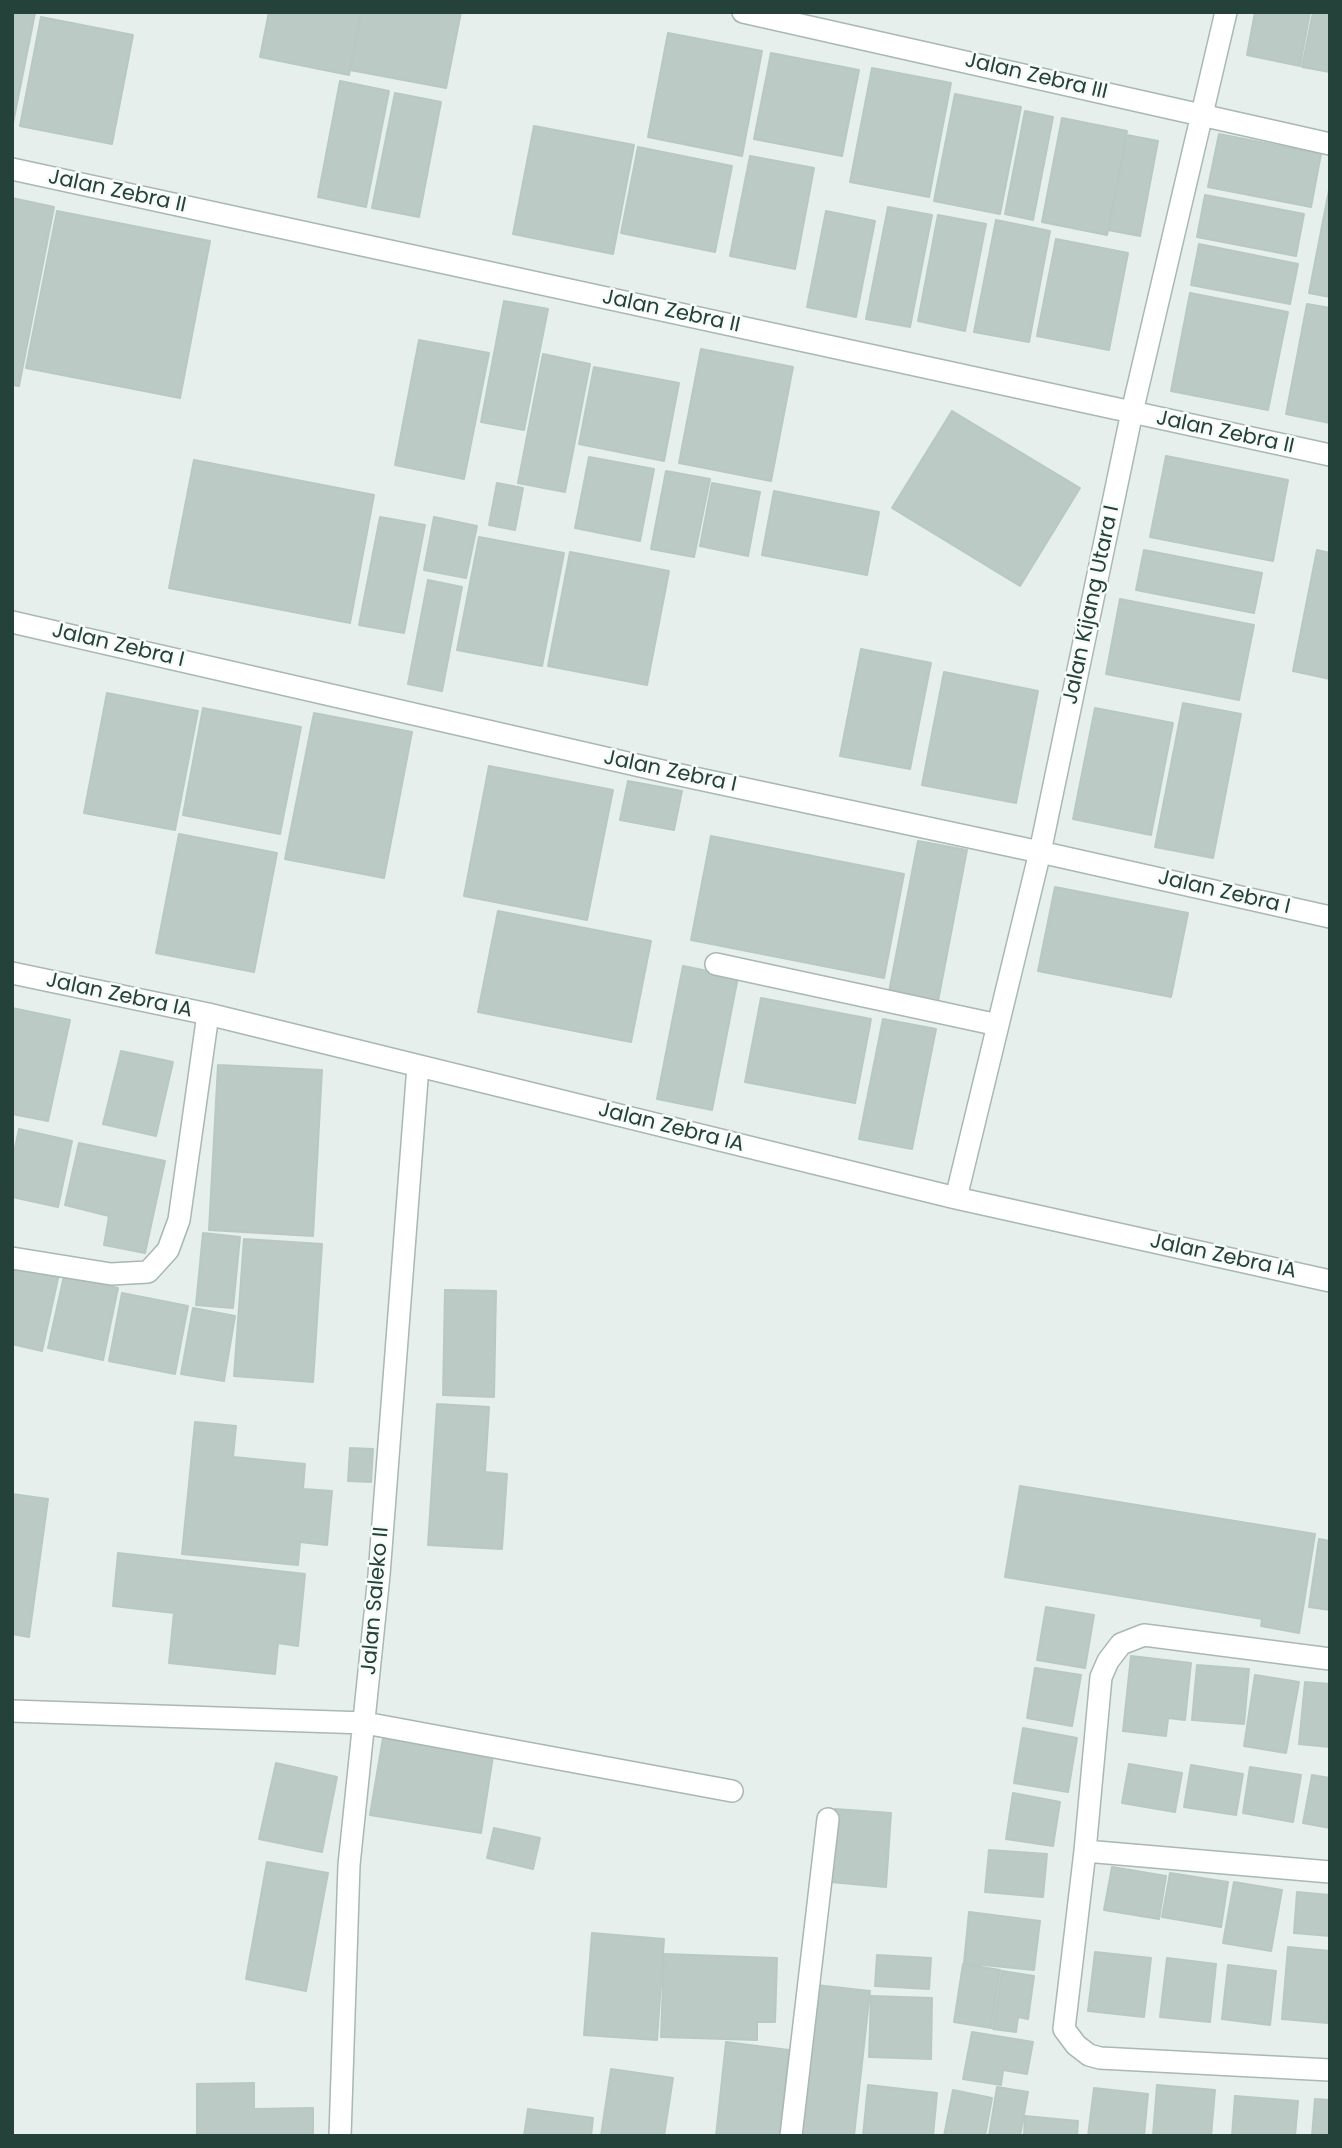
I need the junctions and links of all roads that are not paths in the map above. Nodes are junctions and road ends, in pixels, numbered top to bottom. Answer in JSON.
{"nodes":[{"id":1,"x":743,"y":12,"type":"edge"},
{"id":2,"x":1226,"y":12,"type":"edge"},
{"id":3,"x":1201,"y":114,"type":"junction"},
{"id":4,"x":1330,"y":144,"type":"edge"},
{"id":5,"x":12,"y":169,"type":"edge"},
{"id":6,"x":1132,"y":412,"type":"junction"},
{"id":7,"x":1330,"y":455,"type":"edge"},
{"id":8,"x":12,"y":622,"type":"edge"},
{"id":9,"x":1040,"y":852,"type":"junction"},
{"id":10,"x":1330,"y":917,"type":"edge"},
{"id":11,"x":716,"y":964,"type":"dead end"},
{"id":12,"x":12,"y":973,"type":"edge"},
{"id":13,"x":208,"y":1014,"type":"junction"},
{"id":14,"x":998,"y":1025,"type":"junction"},
{"id":15,"x":418,"y":1066,"type":"junction"},
{"id":16,"x":956,"y":1198,"type":"junction"},
{"id":17,"x":12,"y":1258,"type":"edge"},
{"id":18,"x":1330,"y":1280,"type":"edge"},
{"id":19,"x":1330,"y":1659,"type":"edge"},
{"id":20,"x":12,"y":1711,"type":"edge"},
{"id":21,"x":365,"y":1723,"type":"junction"},
{"id":22,"x":732,"y":1791,"type":"dead end"},
{"id":23,"x":828,"y":1819,"type":"dead end"},
{"id":24,"x":1085,"y":1851,"type":"junction"},
{"id":25,"x":1330,"y":1871,"type":"edge"},
{"id":26,"x":1330,"y":2070,"type":"edge"},
{"id":27,"x":340,"y":2136,"type":"edge"},
{"id":28,"x":791,"y":2136,"type":"edge"}],
"edges":[{"from":1,"to":3,"type":"street","name":"Jalan Zebra III"},
{"from":2,"to":3,"type":"street","name":"Jalan Kijang Utara I"},
{"from":3,"to":4,"type":"street","name":"Jalan Zebra III"},
{"from":3,"to":6,"type":"street","name":"Jalan Kijang Utara I"},
{"from":5,"to":6,"type":"street","name":"Jalan Zebra II"},
{"from":6,"to":7,"type":"street","name":"Jalan Zebra II"},
{"from":6,"to":9,"type":"street","name":"Jalan Kijang Utara I"},
{"from":8,"to":9,"type":"street","name":"Jalan Zebra I"},
{"from":9,"to":10,"type":"street","name":"Jalan Zebra I"},
{"from":9,"to":14,"type":"street","name":"Jalan Kijang Utara I"},
{"from":11,"to":14,"type":"street"},
{"from":12,"to":13,"type":"street","name":"Jalan Zebra IA"},
{"from":13,"to":15,"type":"street","name":"Jalan Zebra IA"},
{"from":13,"to":17,"type":"street"},
{"from":14,"to":16,"type":"street","name":"Jalan Kijang Utara I"},
{"from":15,"to":16,"type":"street","name":"Jalan Zebra IA"},
{"from":15,"to":21,"type":"street","name":"Jalan Saleko II"},
{"from":16,"to":18,"type":"street","name":"Jalan Zebra IA"},
{"from":19,"to":24,"type":"street"},
{"from":20,"to":21,"type":"street"},
{"from":21,"to":22,"type":"street"},
{"from":21,"to":27,"type":"street","name":"Jalan Saleko II"},
{"from":23,"to":28,"type":"street"},
{"from":24,"to":25,"type":"street"},
{"from":24,"to":26,"type":"street"}]}
